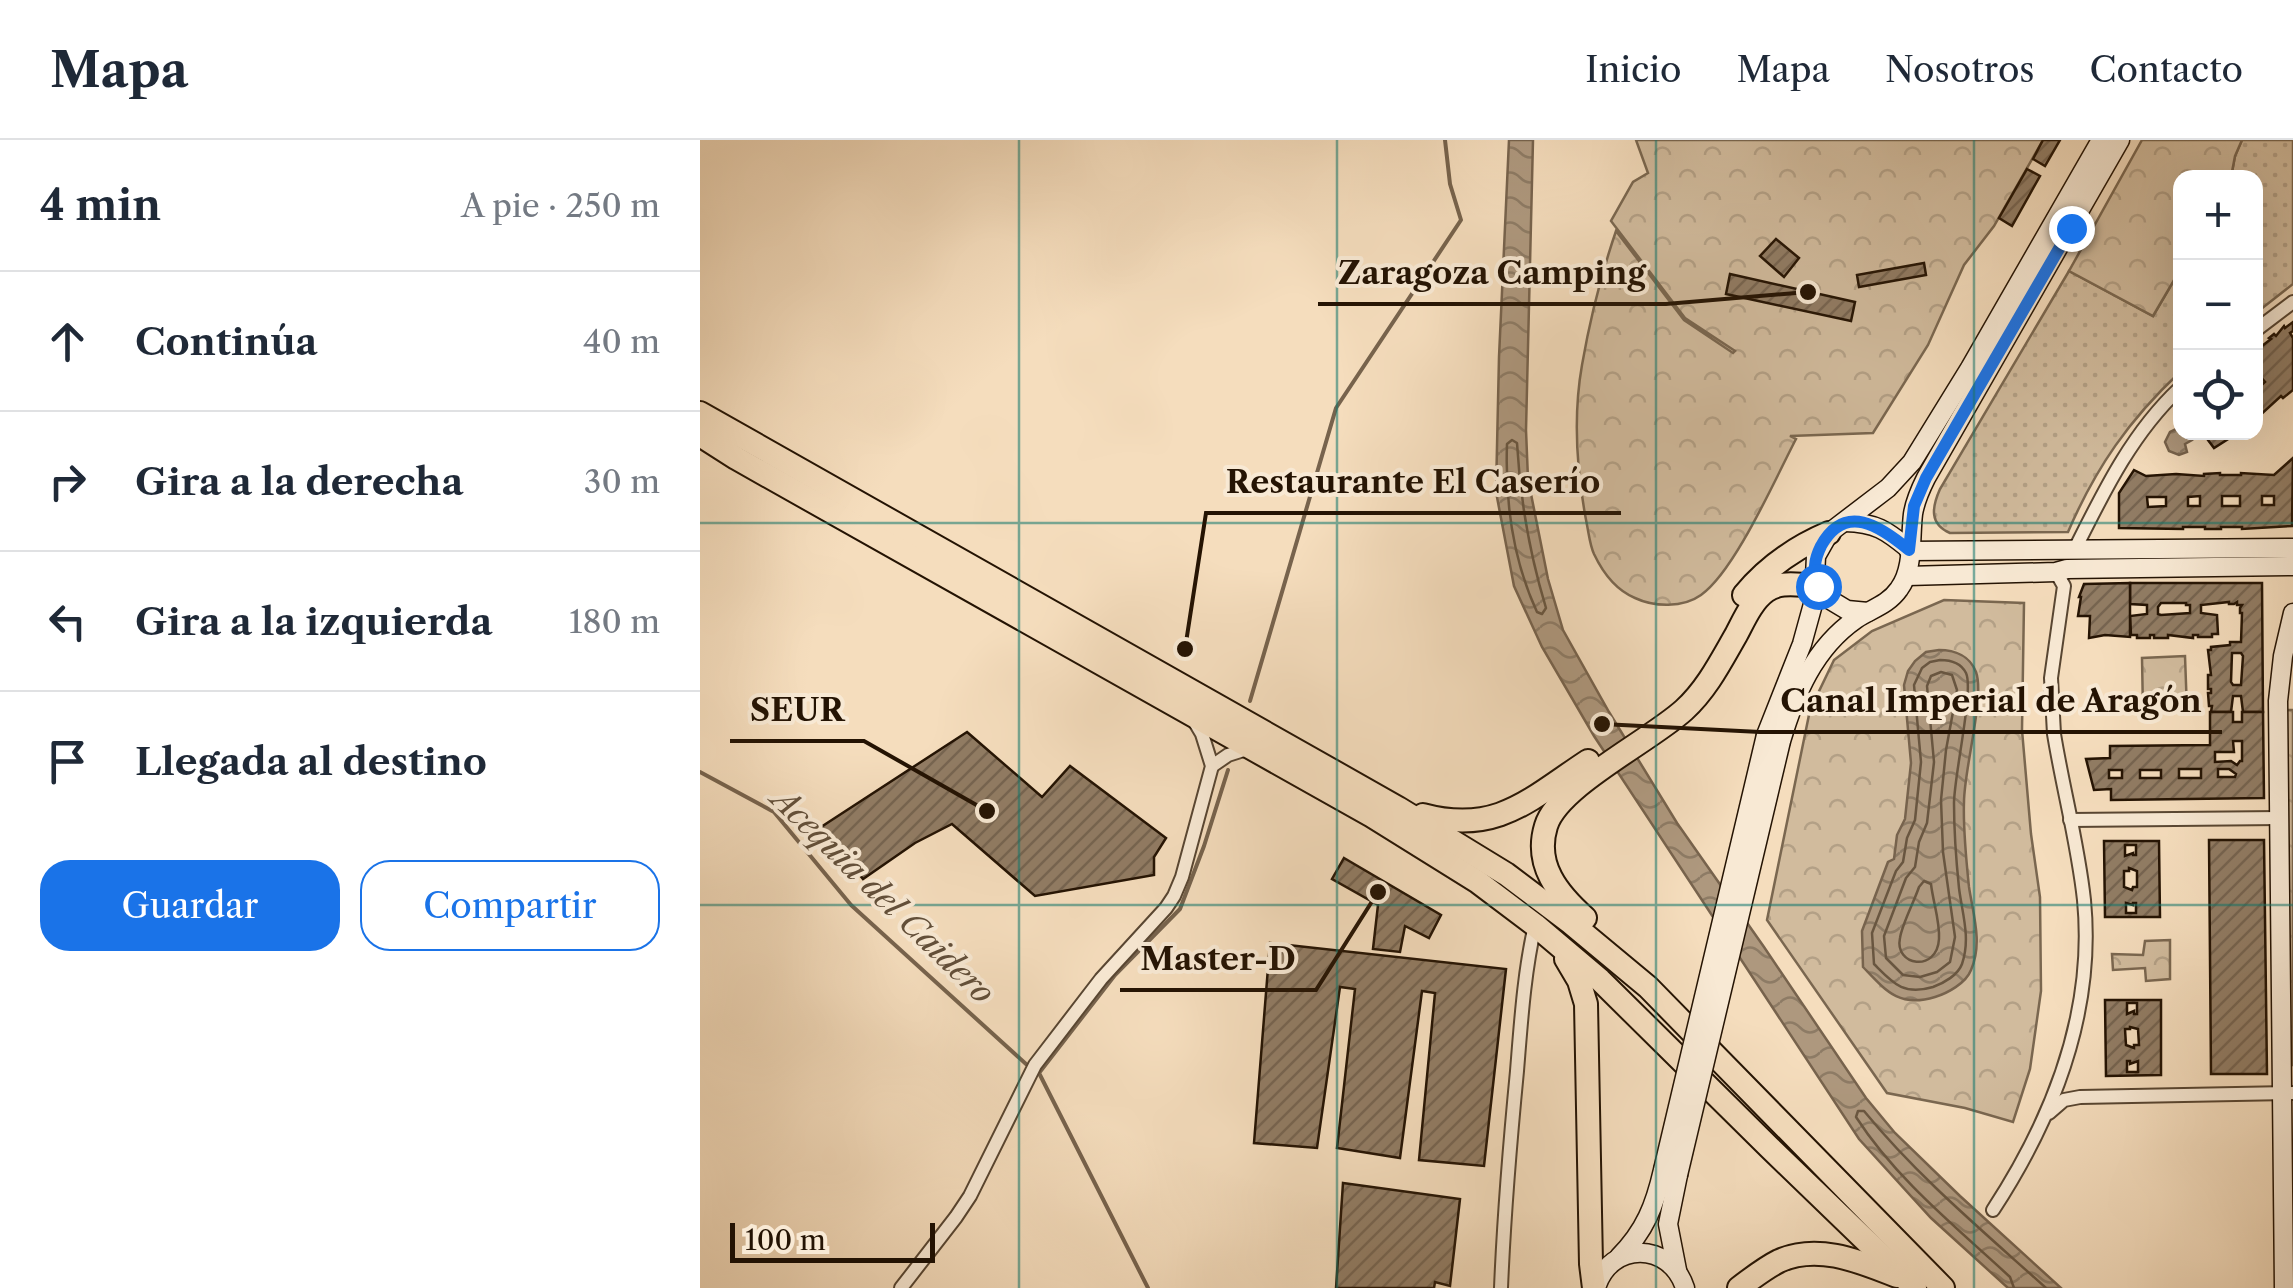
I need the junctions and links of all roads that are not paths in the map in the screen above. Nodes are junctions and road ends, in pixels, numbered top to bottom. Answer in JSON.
{"nodes":[{"id":1,"x":2101,"y":140,"type":"edge"},
{"id":2,"x":2120,"y":140,"type":"edge"},
{"id":3,"x":2293,"y":302,"type":"edge"},
{"id":4,"x":2263,"y":325,"type":"edge"},
{"id":5,"x":2173,"y":396,"type":"edge"},
{"id":6,"x":700,"y":398,"type":"edge"},
{"id":7,"x":700,"y":413,"type":"edge"},
{"id":8,"x":700,"y":435,"type":"edge"},
{"id":9,"x":816,"y":479,"type":"junction"},
{"id":10,"x":1837,"y":527,"type":"junction"},
{"id":11,"x":2293,"y":548,"type":"edge"},
{"id":12,"x":2075,"y":549,"type":"junction"},
{"id":13,"x":1909,"y":550,"type":"junction"},
{"id":14,"x":2293,"y":566,"type":"edge"},
{"id":15,"x":2056,"y":572,"type":"junction"},
{"id":16,"x":1906,"y":576,"type":"junction"},
{"id":17,"x":1812,"y":589,"type":"junction"},
{"id":18,"x":1868,"y":612,"type":"junction"},
{"id":19,"x":2293,"y":613,"type":"edge"},
{"id":20,"x":2281,"y":670,"type":"junction"},
{"id":21,"x":2293,"y":686,"type":"edge"},
{"id":22,"x":1682,"y":702,"type":"junction"},
{"id":23,"x":1185,"y":710,"type":"junction"},
{"id":24,"x":1774,"y":738,"type":"junction"},
{"id":25,"x":1251,"y":748,"type":"junction"},
{"id":26,"x":1212,"y":766,"type":"junction"},
{"id":27,"x":1576,"y":778,"type":"junction"},
{"id":28,"x":1398,"y":808,"type":"junction"},
{"id":29,"x":2280,"y":818,"type":"junction"},
{"id":30,"x":2070,"y":820,"type":"junction"},
{"id":31,"x":1544,"y":932,"type":"junction"},
{"id":32,"x":1648,"y":987,"type":"junction"},
{"id":33,"x":2064,"y":1072,"type":"junction"},
{"id":34,"x":2288,"y":1093,"type":"edge"},
{"id":35,"x":2075,"y":1094,"type":"junction"},
{"id":36,"x":2047,"y":1114,"type":"junction"},
{"id":37,"x":1670,"y":1172,"type":"junction"},
{"id":38,"x":1993,"y":1210,"type":"dead end"},
{"id":39,"x":1618,"y":1258,"type":"junction"},
{"id":40,"x":1681,"y":1279,"type":"edge"},
{"id":41,"x":1910,"y":1283,"type":"edge"},
{"id":42,"x":902,"y":1288,"type":"edge"},
{"id":43,"x":1501,"y":1288,"type":"edge"},
{"id":44,"x":1595,"y":1288,"type":"edge"},
{"id":45,"x":1739,"y":1288,"type":"edge"},
{"id":46,"x":1943,"y":1288,"type":"edge"},
{"id":47,"x":2284,"y":1288,"type":"edge"}],
"edges":[{"from":1,"to":10,"type":"main road"},
{"from":2,"to":13,"type":"main road"},
{"from":3,"to":4,"type":"street"},
{"from":5,"to":12,"type":"street"},
{"from":6,"to":9,"type":"highway"},
{"from":7,"to":9,"type":"highway"},
{"from":8,"to":23,"type":"highway"},
{"from":9,"to":28,"type":"highway"},
{"from":10,"to":13,"type":"main road"},
{"from":10,"to":17,"type":"main road"},
{"from":10,"to":22,"type":"highway"},
{"from":11,"to":12,"type":"main road"},
{"from":12,"to":13,"type":"main road"},
{"from":13,"to":16,"type":"main road"},
{"from":14,"to":15,"type":"main road"},
{"from":15,"to":16,"type":"main road"},
{"from":15,"to":30,"type":"street"},
{"from":16,"to":18,"type":"main road"},
{"from":17,"to":18,"type":"main road"},
{"from":17,"to":22,"type":"highway"},
{"from":17,"to":24,"type":"main road"},
{"from":18,"to":24,"type":"main road"},
{"from":19,"to":20,"type":"main road"},
{"from":20,"to":21,"type":"main road"},
{"from":20,"to":29,"type":"main road"},
{"from":22,"to":27,"type":"highway"},
{"from":23,"to":25,"type":"highway"},
{"from":23,"to":26,"type":"street"},
{"from":24,"to":37,"type":"main road","bridge":true},
{"from":25,"to":26,"type":"street"},
{"from":25,"to":31,"type":"highway"},
{"from":26,"to":42,"type":"street"},
{"from":27,"to":28,"type":"highway"},
{"from":27,"to":32,"type":"highway"},
{"from":28,"to":32,"type":"highway"},
{"from":29,"to":30,"type":"street"},
{"from":29,"to":34,"type":"main road"},
{"from":30,"to":33,"type":"street"},
{"from":31,"to":41,"type":"highway"},
{"from":31,"to":43,"type":"street"},
{"from":31,"to":44,"type":"highway"},
{"from":32,"to":46,"type":"highway"},
{"from":33,"to":35,"type":"street"},
{"from":33,"to":36,"type":"street"},
{"from":34,"to":35,"type":"street"},
{"from":34,"to":47,"type":"main road"},
{"from":35,"to":36,"type":"street"},
{"from":36,"to":38,"type":"street"},
{"from":37,"to":39,"type":"main road"},
{"from":37,"to":40,"type":"main road"},
{"from":39,"to":40,"type":"main road"},
{"from":39,"to":44,"type":"main road"},
{"from":41,"to":45,"type":"highway"}]}
